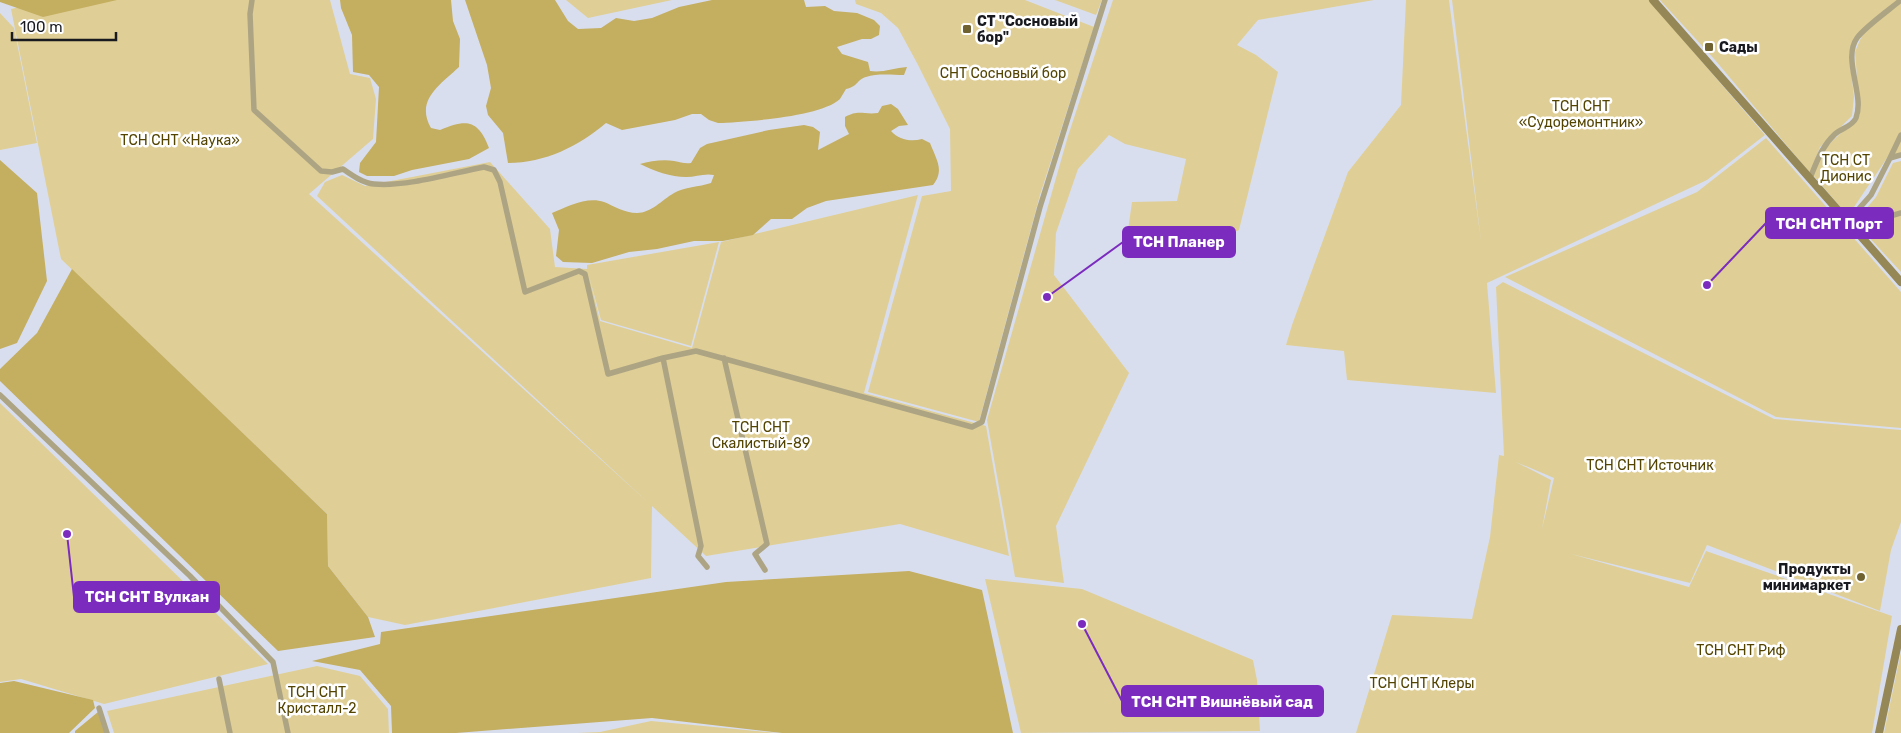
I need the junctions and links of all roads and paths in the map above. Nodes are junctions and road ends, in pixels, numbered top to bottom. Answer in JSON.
{"nodes":[{"id":1,"x":252,"y":0,"type":"edge"},
{"id":2,"x":1105,"y":0,"type":"edge"},
{"id":3,"x":1653,"y":0,"type":"edge"},
{"id":4,"x":1901,"y":0,"type":"edge"},
{"id":5,"x":1901,"y":135,"type":"edge"},
{"id":6,"x":1901,"y":155,"type":"edge"},
{"id":7,"x":1890,"y":158,"type":"junction"},
{"id":8,"x":1810,"y":178,"type":"junction"},
{"id":9,"x":1901,"y":213,"type":"edge"},
{"id":10,"x":1848,"y":221,"type":"junction"},
{"id":11,"x":1856,"y":230,"type":"junction"},
{"id":12,"x":1901,"y":282,"type":"edge"},
{"id":13,"x":663,"y":358,"type":"junction"},
{"id":14,"x":724,"y":358,"type":"junction"},
{"id":15,"x":0,"y":394,"type":"edge"},
{"id":16,"x":706,"y":567,"type":"dead end"},
{"id":17,"x":765,"y":570,"type":"dead end"},
{"id":18,"x":1901,"y":629,"type":"edge"},
{"id":19,"x":1900,"y":640,"type":"edge"},
{"id":20,"x":219,"y":679,"type":"dead end"},
{"id":21,"x":99,"y":708,"type":"dead end"},
{"id":22,"x":107,"y":733,"type":"edge"},
{"id":23,"x":230,"y":733,"type":"edge"},
{"id":24,"x":288,"y":733,"type":"edge"},
{"id":25,"x":1879,"y":733,"type":"edge"}],
"edges":[{"from":1,"to":13,"type":"street"},
{"from":2,"to":14,"type":"street"},
{"from":3,"to":8,"type":"main road"},
{"from":4,"to":8,"type":"street"},
{"from":5,"to":7,"type":"street"},
{"from":6,"to":7,"type":"street"},
{"from":7,"to":10,"type":"street"},
{"from":8,"to":10,"type":"main road"},
{"from":9,"to":11,"type":"street"},
{"from":10,"to":11,"type":"main road"},
{"from":11,"to":12,"type":"main road"},
{"from":13,"to":14,"type":"street"},
{"from":13,"to":16,"type":"street"},
{"from":14,"to":17,"type":"street"},
{"from":15,"to":24,"type":"street"},
{"from":18,"to":19,"type":"main road"},
{"from":19,"to":25,"type":"main road"},
{"from":20,"to":23,"type":"street"},
{"from":21,"to":22,"type":"street"}]}
